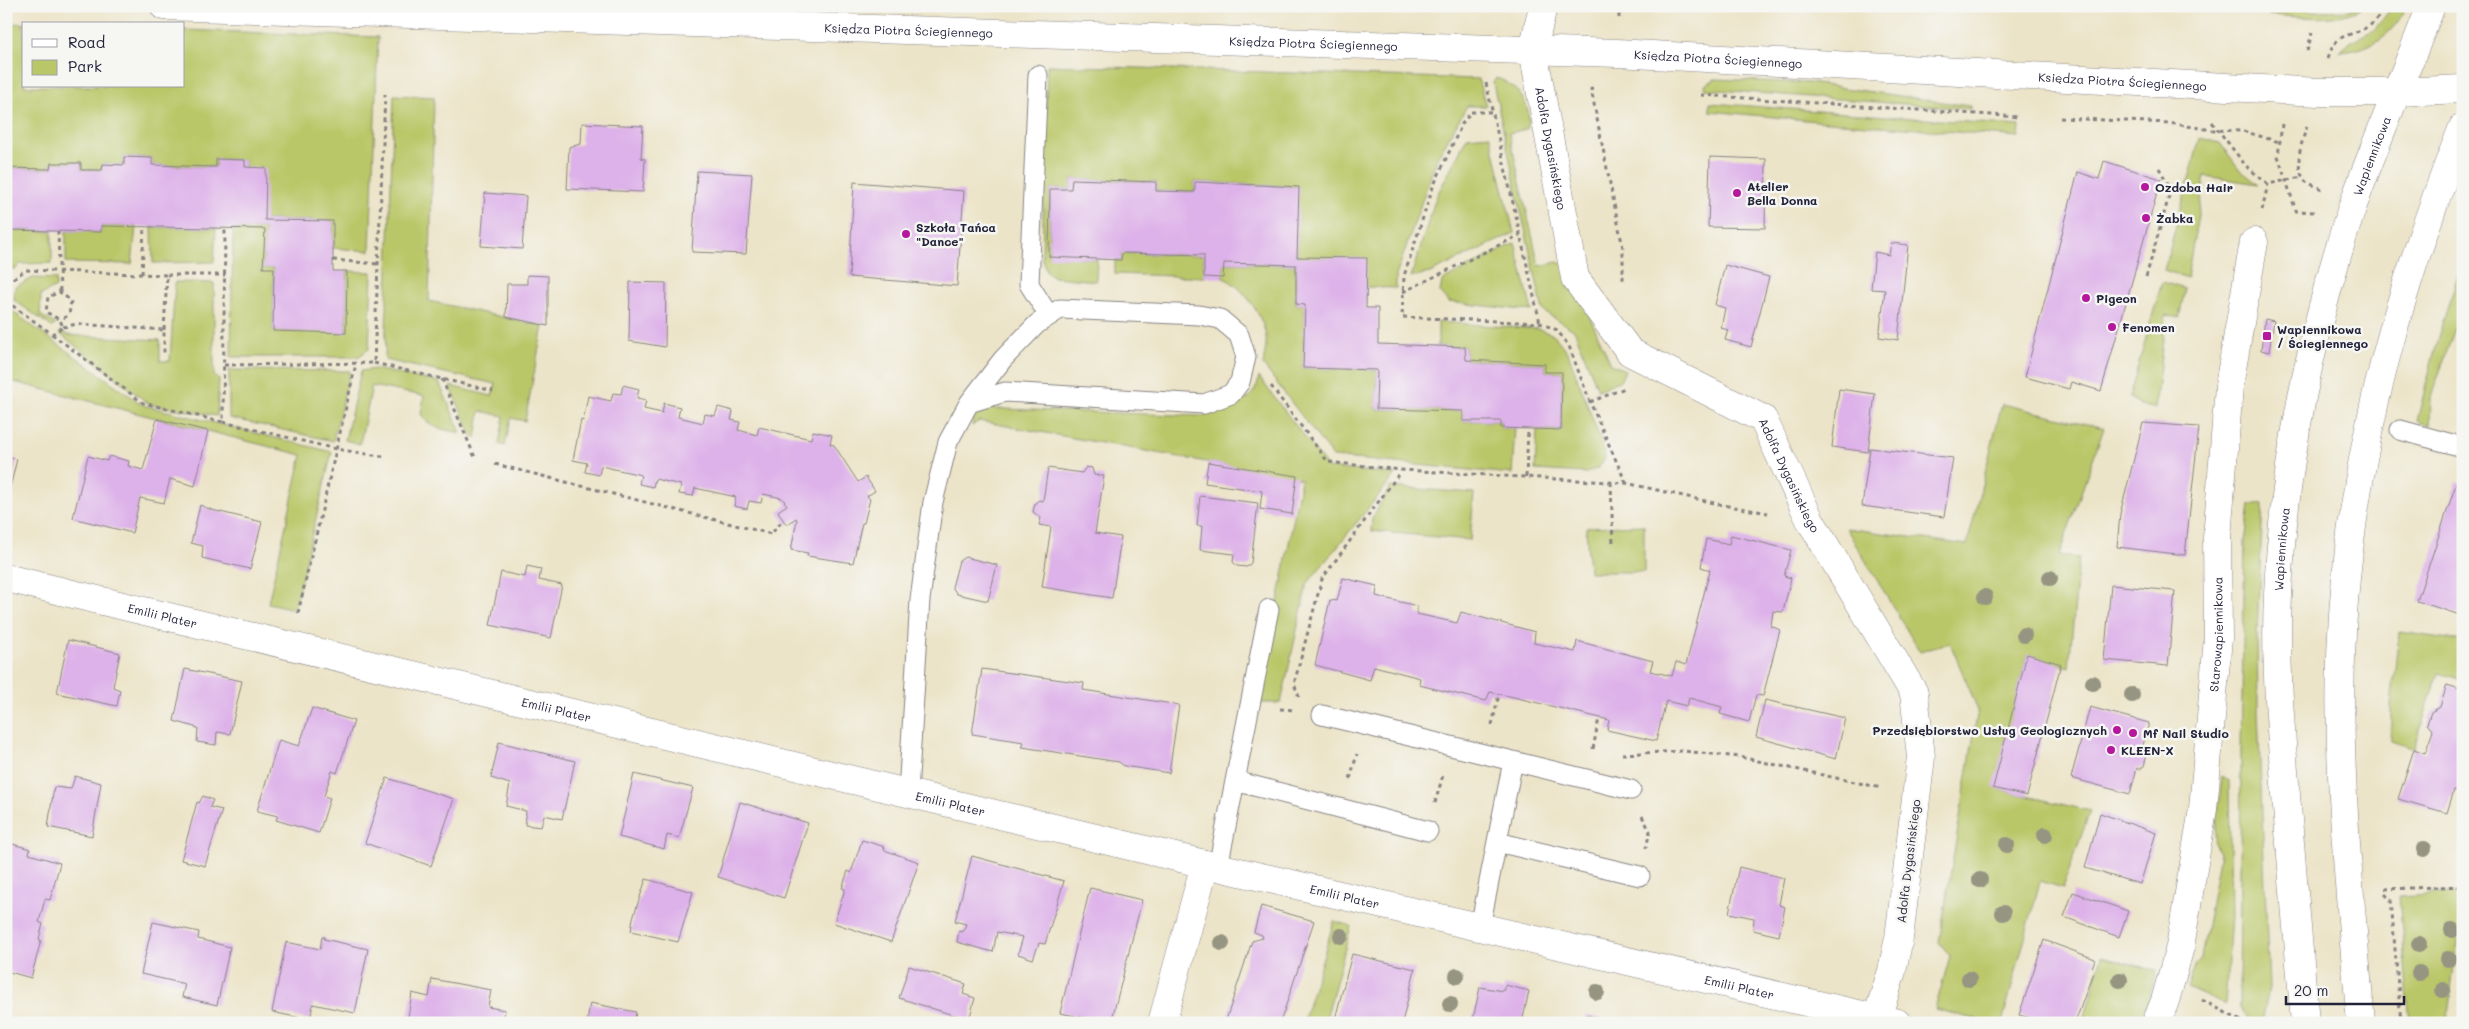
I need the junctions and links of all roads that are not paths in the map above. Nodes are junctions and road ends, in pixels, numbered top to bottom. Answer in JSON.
{"nodes":[{"id":1,"x":164,"y":6,"type":"edge"},
{"id":2,"x":1543,"y":6,"type":"edge"},
{"id":3,"x":2431,"y":6,"type":"edge"},
{"id":4,"x":1533,"y":50,"type":"junction"},
{"id":5,"x":1038,"y":75,"type":"dead end"},
{"id":6,"x":2463,"y":89,"type":"edge"},
{"id":7,"x":2398,"y":92,"type":"junction"},
{"id":8,"x":2463,"y":127,"type":"edge"},
{"id":9,"x":2254,"y":242,"type":"dead end"},
{"id":10,"x":1049,"y":316,"type":"junction"},
{"id":11,"x":969,"y":403,"type":"junction"},
{"id":12,"x":2400,"y":430,"type":"dead end"},
{"id":13,"x":2463,"y":447,"type":"edge"},
{"id":14,"x":6,"y":578,"type":"edge"},
{"id":15,"x":1269,"y":609,"type":"dead end"},
{"id":16,"x":1317,"y":714,"type":"road end"},
{"id":17,"x":1513,"y":761,"type":"junction"},
{"id":18,"x":1235,"y":781,"type":"junction"},
{"id":19,"x":1631,"y":790,"type":"dead end"},
{"id":20,"x":908,"y":793,"type":"junction"},
{"id":21,"x":1428,"y":831,"type":"dead end"},
{"id":22,"x":1497,"y":842,"type":"junction"},
{"id":23,"x":1211,"y":865,"type":"junction"},
{"id":24,"x":1640,"y":876,"type":"dead end"},
{"id":25,"x":1480,"y":927,"type":"junction"},
{"id":26,"x":1887,"y":1020,"type":"edge"},
{"id":27,"x":1162,"y":1023,"type":"edge"},
{"id":28,"x":2156,"y":1023,"type":"edge"},
{"id":29,"x":2305,"y":1023,"type":"edge"},
{"id":30,"x":2360,"y":1023,"type":"edge"}],
"edges":[{"from":1,"to":4,"type":"street","name":"Księdza Piotra Ściegiennego"},
{"from":2,"to":4,"type":"street","name":"Adolfa Dygasińskiego"},
{"from":3,"to":7,"type":"street","name":"Wapiennikowa"},
{"from":4,"to":7,"type":"street","name":"Księdza Piotra Ściegiennego"},
{"from":4,"to":26,"type":"street","name":"Adolfa Dygasińskiego"},
{"from":5,"to":10,"type":"lane"},
{"from":6,"to":7,"type":"street","name":"Księdza Piotra Ściegiennego"},
{"from":7,"to":29,"type":"street","name":"Wapiennikowa"},
{"from":8,"to":30,"type":"street"},
{"from":9,"to":28,"type":"street","name":"Starowapiennikowa"},
{"from":10,"to":11,"type":"lane"},
{"from":10,"to":11,"type":"lane"},
{"from":11,"to":20,"type":"lane"},
{"from":12,"to":13,"type":"lane"},
{"from":14,"to":20,"type":"street","name":"Emilii Plater"},
{"from":15,"to":18,"type":"lane"},
{"from":16,"to":17,"type":"lane"},
{"from":17,"to":19,"type":"lane"},
{"from":17,"to":22,"type":"lane"},
{"from":18,"to":21,"type":"lane"},
{"from":18,"to":23,"type":"lane"},
{"from":20,"to":23,"type":"street","name":"Emilii Plater"},
{"from":22,"to":24,"type":"lane"},
{"from":22,"to":25,"type":"lane"},
{"from":23,"to":25,"type":"street","name":"Emilii Plater"},
{"from":23,"to":27,"type":"street"},
{"from":25,"to":26,"type":"street","name":"Emilii Plater"}]}
